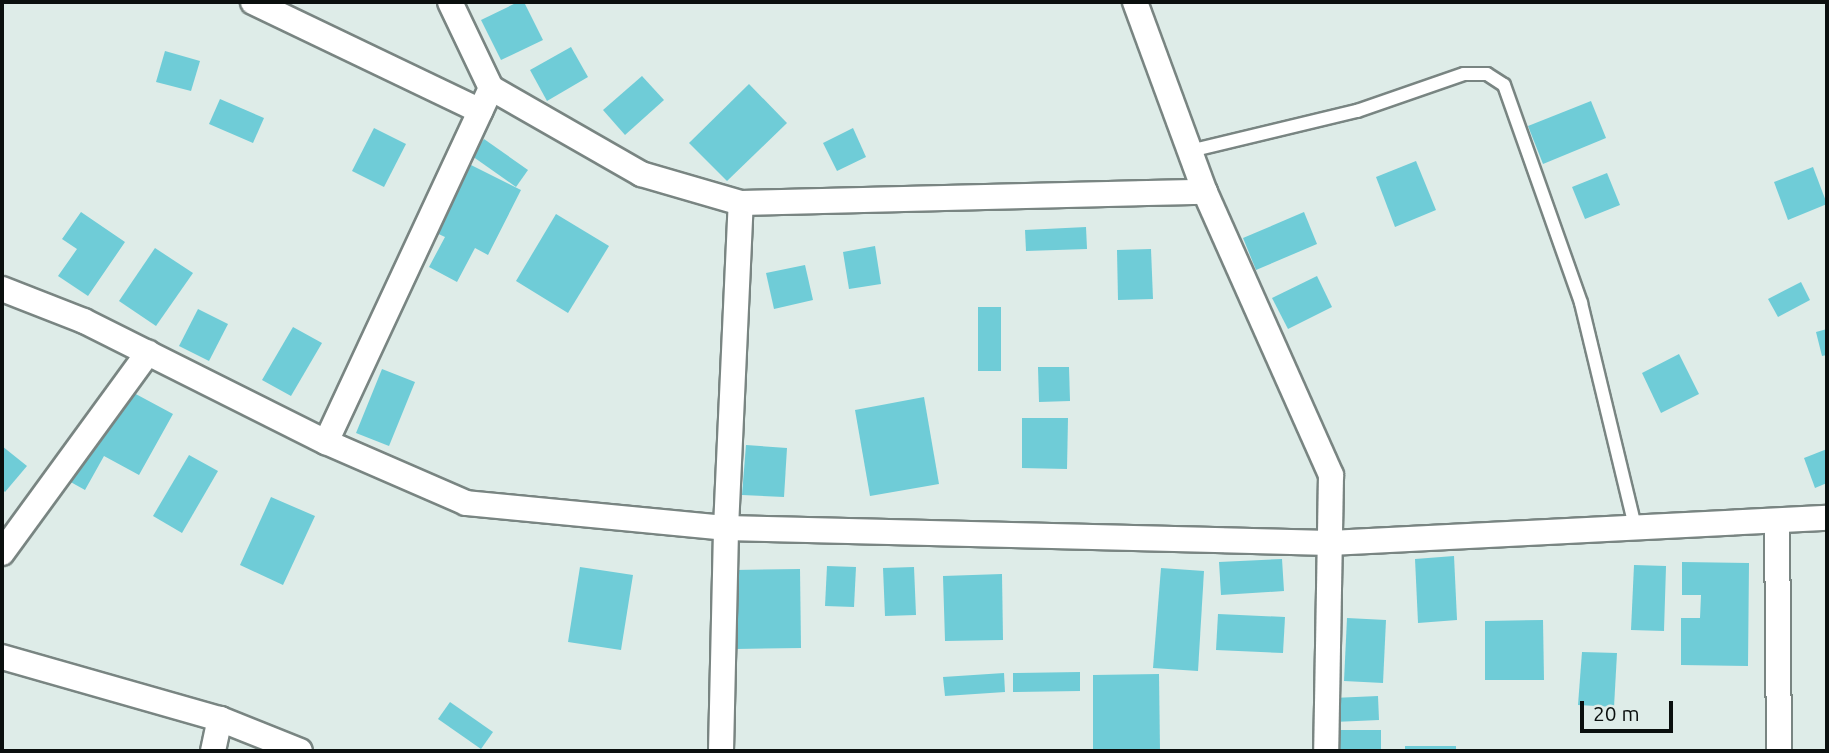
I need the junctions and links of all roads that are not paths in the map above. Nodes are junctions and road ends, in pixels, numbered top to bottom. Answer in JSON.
{"nodes":[{"id":1,"x":253,"y":2,"type":"edge"},
{"id":2,"x":450,"y":2,"type":"edge"},
{"id":3,"x":1135,"y":2,"type":"edge"},
{"id":4,"x":491,"y":88,"type":"junction"},
{"id":5,"x":480,"y":111,"type":"junction"},
{"id":6,"x":1190,"y":151,"type":"junction"},
{"id":7,"x":1205,"y":192,"type":"junction"},
{"id":8,"x":741,"y":203,"type":"junction"},
{"id":9,"x":2,"y":289,"type":"edge"},
{"id":10,"x":148,"y":353,"type":"junction"},
{"id":11,"x":326,"y":442,"type":"junction"},
{"id":12,"x":1827,"y":518,"type":"edge"},
{"id":13,"x":1777,"y":523,"type":"junction"},
{"id":14,"x":1635,"y":527,"type":"junction"},
{"id":15,"x":726,"y":528,"type":"junction"},
{"id":16,"x":1330,"y":543,"type":"junction"},
{"id":17,"x":2,"y":553,"type":"edge"},
{"id":18,"x":2,"y":657,"type":"edge"},
{"id":19,"x":220,"y":719,"type":"junction"},
{"id":20,"x":212,"y":751,"type":"edge"},
{"id":21,"x":300,"y":751,"type":"edge"},
{"id":22,"x":722,"y":751,"type":"edge"},
{"id":23,"x":1326,"y":751,"type":"edge"},
{"id":24,"x":1779,"y":751,"type":"edge"}],
"edges":[{"from":1,"to":5,"type":"street"},
{"from":2,"to":4,"type":"street"},
{"from":3,"to":6,"type":"street"},
{"from":4,"to":5,"type":"street"},
{"from":4,"to":8,"type":"street"},
{"from":5,"to":11,"type":"street"},
{"from":6,"to":7,"type":"street"},
{"from":6,"to":14,"type":"lane"},
{"from":7,"to":8,"type":"street"},
{"from":7,"to":16,"type":"street"},
{"from":8,"to":15,"type":"street"},
{"from":9,"to":10,"type":"street"},
{"from":10,"to":11,"type":"street"},
{"from":10,"to":17,"type":"street"},
{"from":11,"to":15,"type":"street"},
{"from":12,"to":13,"type":"street"},
{"from":13,"to":14,"type":"street"},
{"from":13,"to":24,"type":"street"},
{"from":14,"to":16,"type":"street"},
{"from":15,"to":16,"type":"street"},
{"from":15,"to":22,"type":"street"},
{"from":16,"to":23,"type":"street"},
{"from":18,"to":19,"type":"street"},
{"from":19,"to":20,"type":"street"},
{"from":19,"to":21,"type":"street"}]}
